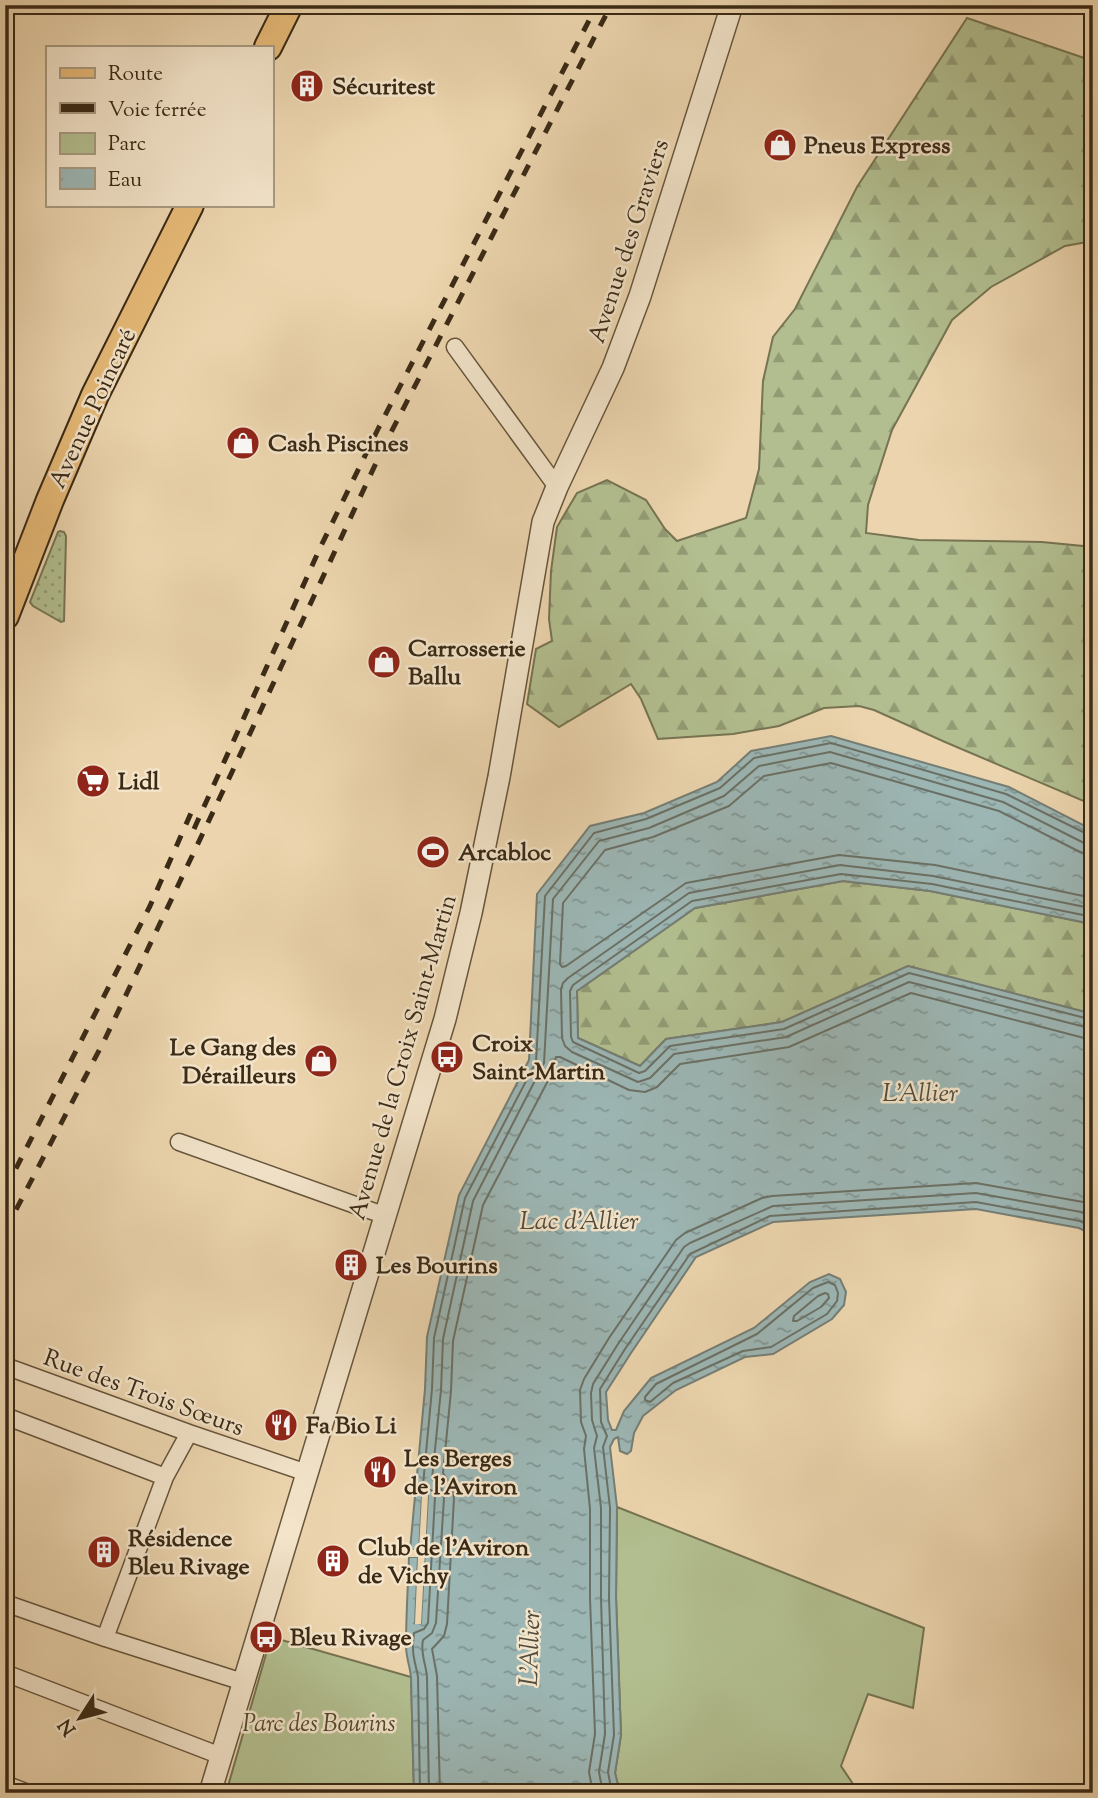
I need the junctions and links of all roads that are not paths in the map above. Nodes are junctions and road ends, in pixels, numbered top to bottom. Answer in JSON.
{"nodes":[{"id":1,"x":289,"y":5,"type":"edge"},
{"id":2,"x":732,"y":5,"type":"edge"},
{"id":3,"x":268,"y":46,"type":"edge"},
{"id":4,"x":190,"y":206,"type":"edge"},
{"id":5,"x":455,"y":347,"type":"dead end"},
{"id":6,"x":557,"y":487,"type":"junction"},
{"id":7,"x":5,"y":616,"type":"edge"},
{"id":8,"x":179,"y":1142,"type":"dead end"},
{"id":9,"x":386,"y":1216,"type":"junction"},
{"id":10,"x":5,"y":1366,"type":"edge"},
{"id":11,"x":5,"y":1416,"type":"edge"},
{"id":12,"x":189,"y":1433,"type":"junction"},
{"id":13,"x":307,"y":1474,"type":"junction"},
{"id":14,"x":165,"y":1477,"type":"junction"},
{"id":15,"x":5,"y":1603,"type":"edge"},
{"id":16,"x":105,"y":1639,"type":"junction"},
{"id":17,"x":5,"y":1673,"type":"edge"},
{"id":18,"x":243,"y":1682,"type":"junction"},
{"id":19,"x":221,"y":1756,"type":"junction"},
{"id":20,"x":5,"y":1784,"type":"edge"},
{"id":21,"x":28,"y":1793,"type":"edge"},
{"id":22,"x":210,"y":1793,"type":"edge"}],
"edges":[{"from":1,"to":3,"type":"main road"},
{"from":2,"to":6,"type":"street","name":"Avenue des Graviers"},
{"from":4,"to":7,"type":"main road","name":"Avenue Poincaré"},
{"from":5,"to":6,"type":"street"},
{"from":6,"to":9,"type":"street","name":"Avenue de la Croix Saint-Martin"},
{"from":8,"to":9,"type":"street"},
{"from":9,"to":13,"type":"street","name":"Avenue de la Croix Saint-Martin"},
{"from":10,"to":12,"type":"street","name":"Rue des Trois Sœurs"},
{"from":11,"to":14,"type":"street"},
{"from":12,"to":13,"type":"street","name":"Rue des Trois Sœurs"},
{"from":12,"to":14,"type":"street"},
{"from":13,"to":18,"type":"street","name":"Avenue de la Croix Saint-Martin"},
{"from":14,"to":16,"type":"street"},
{"from":15,"to":16,"type":"street"},
{"from":16,"to":18,"type":"street"},
{"from":17,"to":19,"type":"street"},
{"from":18,"to":19,"type":"street","name":"Avenue de la Croix Saint-Martin"},
{"from":19,"to":22,"type":"street","name":"Avenue de la Croix Saint-Martin"},
{"from":20,"to":21,"type":"street"}]}
